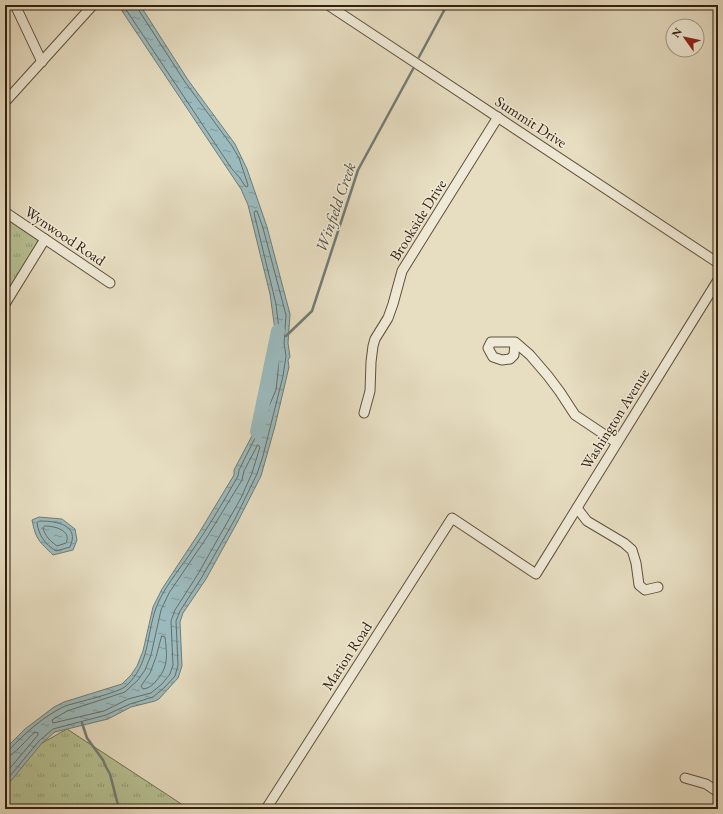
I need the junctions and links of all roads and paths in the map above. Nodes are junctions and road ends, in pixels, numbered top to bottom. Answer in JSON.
{"nodes":[{"id":1,"x":15,"y":5,"type":"edge"},
{"id":2,"x":93,"y":5,"type":"edge"},
{"id":3,"x":328,"y":5,"type":"edge"},
{"id":4,"x":42,"y":62,"type":"junction"},
{"id":5,"x":5,"y":102,"type":"edge"},
{"id":6,"x":498,"y":117,"type":"junction"},
{"id":7,"x":5,"y":212,"type":"edge"},
{"id":8,"x":45,"y":239,"type":"junction"},
{"id":9,"x":718,"y":263,"type":"edge"},
{"id":10,"x":718,"y":280,"type":"edge"},
{"id":11,"x":110,"y":282,"type":"dead end"},
{"id":12,"x":5,"y":304,"type":"edge"},
{"id":13,"x":515,"y":342,"type":"dead end"},
{"id":14,"x":364,"y":413,"type":"dead end"},
{"id":15,"x":617,"y":443,"type":"junction"},
{"id":16,"x":574,"y":512,"type":"junction"},
{"id":17,"x":452,"y":518,"type":"joint"},
{"id":18,"x":658,"y":587,"type":"dead end"},
{"id":19,"x":685,"y":778,"type":"dead end"},
{"id":20,"x":718,"y":792,"type":"edge"},
{"id":21,"x":266,"y":809,"type":"edge"}],
"edges":[{"from":1,"to":4,"type":"street"},
{"from":2,"to":4,"type":"street"},
{"from":3,"to":6,"type":"street","name":"Summit Drive"},
{"from":4,"to":5,"type":"street"},
{"from":6,"to":9,"type":"street","name":"Summit Drive"},
{"from":6,"to":14,"type":"street","name":"Brookside Drive"},
{"from":7,"to":8,"type":"street","name":"Wynwood Road"},
{"from":8,"to":11,"type":"street","name":"Wynwood Road"},
{"from":8,"to":12,"type":"street"},
{"from":10,"to":15,"type":"street","name":"Washington Avenue"},
{"from":13,"to":15,"type":"street"},
{"from":15,"to":16,"type":"street","name":"Washington Avenue"},
{"from":16,"to":17,"type":"street","name":"Washington Avenue"},
{"from":16,"to":18,"type":"street"},
{"from":17,"to":21,"type":"street","name":"Marion Road"},
{"from":19,"to":20,"type":"street"}]}
